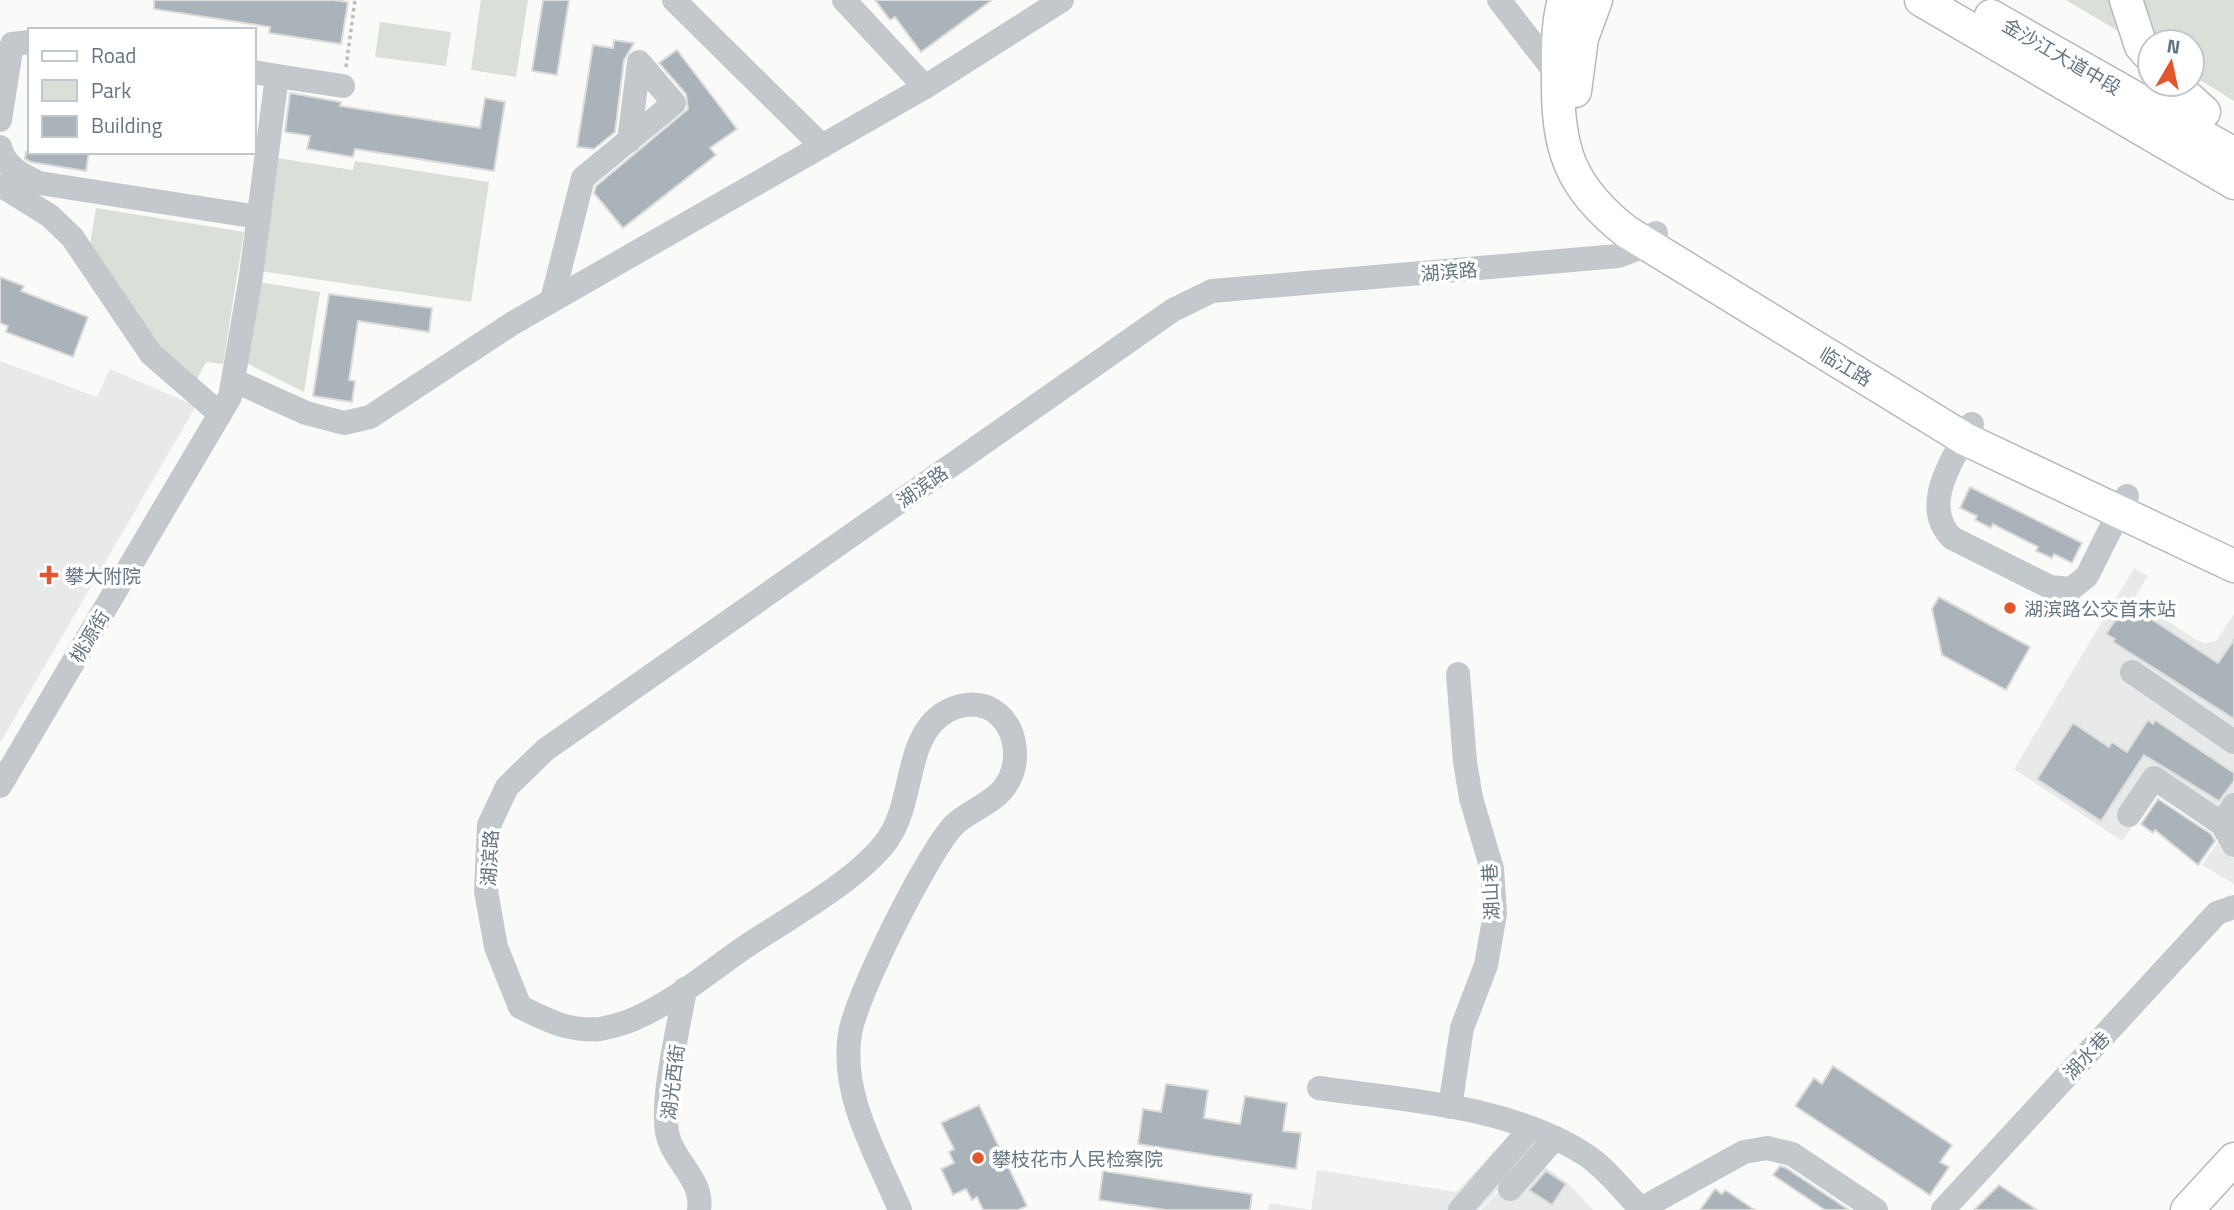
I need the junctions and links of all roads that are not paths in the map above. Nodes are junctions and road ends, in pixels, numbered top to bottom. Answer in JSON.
{"nodes":[{"id":1,"x":674,"y":0,"type":"edge"},
{"id":2,"x":844,"y":0,"type":"edge"},
{"id":3,"x":1062,"y":0,"type":"edge"},
{"id":4,"x":1499,"y":0,"type":"edge"},
{"id":5,"x":1564,"y":0,"type":"edge"},
{"id":6,"x":1574,"y":0,"type":"edge"},
{"id":7,"x":1596,"y":0,"type":"edge"},
{"id":8,"x":1610,"y":0,"type":"edge"},
{"id":9,"x":1921,"y":0,"type":"edge"},
{"id":10,"x":1963,"y":0,"type":"edge"},
{"id":11,"x":2006,"y":0,"type":"edge"},
{"id":12,"x":2126,"y":0,"type":"edge"},
{"id":13,"x":2137,"y":28,"type":"edge"},
{"id":14,"x":28,"y":42,"type":"edge"},
{"id":15,"x":1567,"y":72,"type":"junction"},
{"id":16,"x":265,"y":74,"type":"edge"},
{"id":17,"x":2136,"y":74,"type":"edge"},
{"id":18,"x":343,"y":86,"type":"road end"},
{"id":19,"x":925,"y":87,"type":"junction"},
{"id":20,"x":2178,"y":98,"type":"edge"},
{"id":21,"x":2188,"y":98,"type":"edge"},
{"id":22,"x":2204,"y":113,"type":"junction"},
{"id":23,"x":0,"y":120,"type":"edge"},
{"id":24,"x":2234,"y":130,"type":"edge"},
{"id":25,"x":629,"y":141,"type":"dead end"},
{"id":26,"x":822,"y":146,"type":"junction"},
{"id":27,"x":0,"y":147,"type":"edge"},
{"id":28,"x":2234,"y":154,"type":"edge"},
{"id":29,"x":2234,"y":183,"type":"edge"},
{"id":30,"x":0,"y":185,"type":"edge"},
{"id":31,"x":32,"y":192,"type":"junction"},
{"id":32,"x":259,"y":217,"type":"junction"},
{"id":33,"x":1652,"y":239,"type":"junction"},
{"id":34,"x":552,"y":300,"type":"junction"},
{"id":35,"x":228,"y":397,"type":"junction"},
{"id":36,"x":1968,"y":431,"type":"junction"},
{"id":37,"x":2123,"y":504,"type":"junction"},
{"id":38,"x":2234,"y":545,"type":"edge"},
{"id":39,"x":2234,"y":566,"type":"edge"},
{"id":40,"x":2132,"y":672,"type":"dead end"},
{"id":41,"x":1458,"y":674,"type":"dead end"},
{"id":42,"x":2234,"y":742,"type":"edge"},
{"id":43,"x":0,"y":786,"type":"edge"},
{"id":44,"x":2129,"y":815,"type":"dead end"},
{"id":45,"x":2230,"y":825,"type":"edge"},
{"id":46,"x":2234,"y":907,"type":"edge"},
{"id":47,"x":685,"y":989,"type":"junction"},
{"id":48,"x":1319,"y":1088,"type":"dead end"},
{"id":49,"x":1450,"y":1107,"type":"junction"},
{"id":50,"x":1531,"y":1128,"type":"junction"},
{"id":51,"x":1555,"y":1138,"type":"junction"},
{"id":52,"x":2234,"y":1159,"type":"edge"},
{"id":53,"x":2234,"y":1187,"type":"edge"},
{"id":54,"x":1510,"y":1189,"type":"dead end"},
{"id":55,"x":2201,"y":1208,"type":"edge"},
{"id":56,"x":1639,"y":1209,"type":"edge"},
{"id":57,"x":699,"y":1210,"type":"edge"},
{"id":58,"x":900,"y":1210,"type":"edge"},
{"id":59,"x":1460,"y":1210,"type":"edge"},
{"id":60,"x":1876,"y":1210,"type":"edge"},
{"id":61,"x":1944,"y":1210,"type":"edge"}],
"edges":[{"from":1,"to":26,"type":"street"},
{"from":2,"to":19,"type":"street"},
{"from":3,"to":19,"type":"street"},
{"from":4,"to":15,"type":"street"},
{"from":5,"to":15,"type":"main road"},
{"from":6,"to":15,"type":"main road"},
{"from":7,"to":15,"type":"main road"},
{"from":8,"to":15,"type":"main road"},
{"from":9,"to":29,"type":"main road"},
{"from":10,"to":28,"type":"main road","name":"金沙江大道中段"},
{"from":11,"to":17,"type":"main road","name":"金沙江大道中段"},
{"from":12,"to":13,"type":"main road"},
{"from":14,"to":23,"type":"street"},
{"from":15,"to":33,"type":"main road","name":"临江路"},
{"from":16,"to":18,"type":"street"},
{"from":16,"to":32,"type":"street"},
{"from":19,"to":26,"type":"street"},
{"from":20,"to":22,"type":"main road","name":"金沙江大道中段"},
{"from":21,"to":22,"type":"main road"},
{"from":22,"to":24,"type":"main road","name":"金沙江大道中段"},
{"from":25,"to":34,"type":"street"},
{"from":26,"to":34,"type":"street"},
{"from":27,"to":31,"type":"street"},
{"from":30,"to":31,"type":"street"},
{"from":31,"to":32,"type":"street"},
{"from":31,"to":35,"type":"street"},
{"from":32,"to":35,"type":"street"},
{"from":33,"to":36,"type":"main road","name":"临江路"},
{"from":33,"to":47,"type":"street","name":"湖滨路"},
{"from":34,"to":35,"type":"street"},
{"from":35,"to":43,"type":"street","name":"桃源街"},
{"from":36,"to":37,"type":"main road","name":"临江路"},
{"from":36,"to":37,"type":"street"},
{"from":37,"to":38,"type":"main road","name":"临江路"},
{"from":37,"to":39,"type":"main road","name":"临江路"},
{"from":40,"to":42,"type":"street"},
{"from":41,"to":49,"type":"street","name":"湖山巷"},
{"from":44,"to":45,"type":"street"},
{"from":46,"to":61,"type":"street","name":"湖水巷"},
{"from":47,"to":57,"type":"street","name":"湖光西街"},
{"from":47,"to":58,"type":"street","name":"湖滨路"},
{"from":48,"to":49,"type":"street"},
{"from":49,"to":50,"type":"street"},
{"from":50,"to":51,"type":"street"},
{"from":50,"to":59,"type":"street"},
{"from":51,"to":54,"type":"street"},
{"from":51,"to":56,"type":"street"},
{"from":52,"to":55,"type":"main road"},
{"from":53,"to":55,"type":"main road"},
{"from":56,"to":60,"type":"street"}]}
